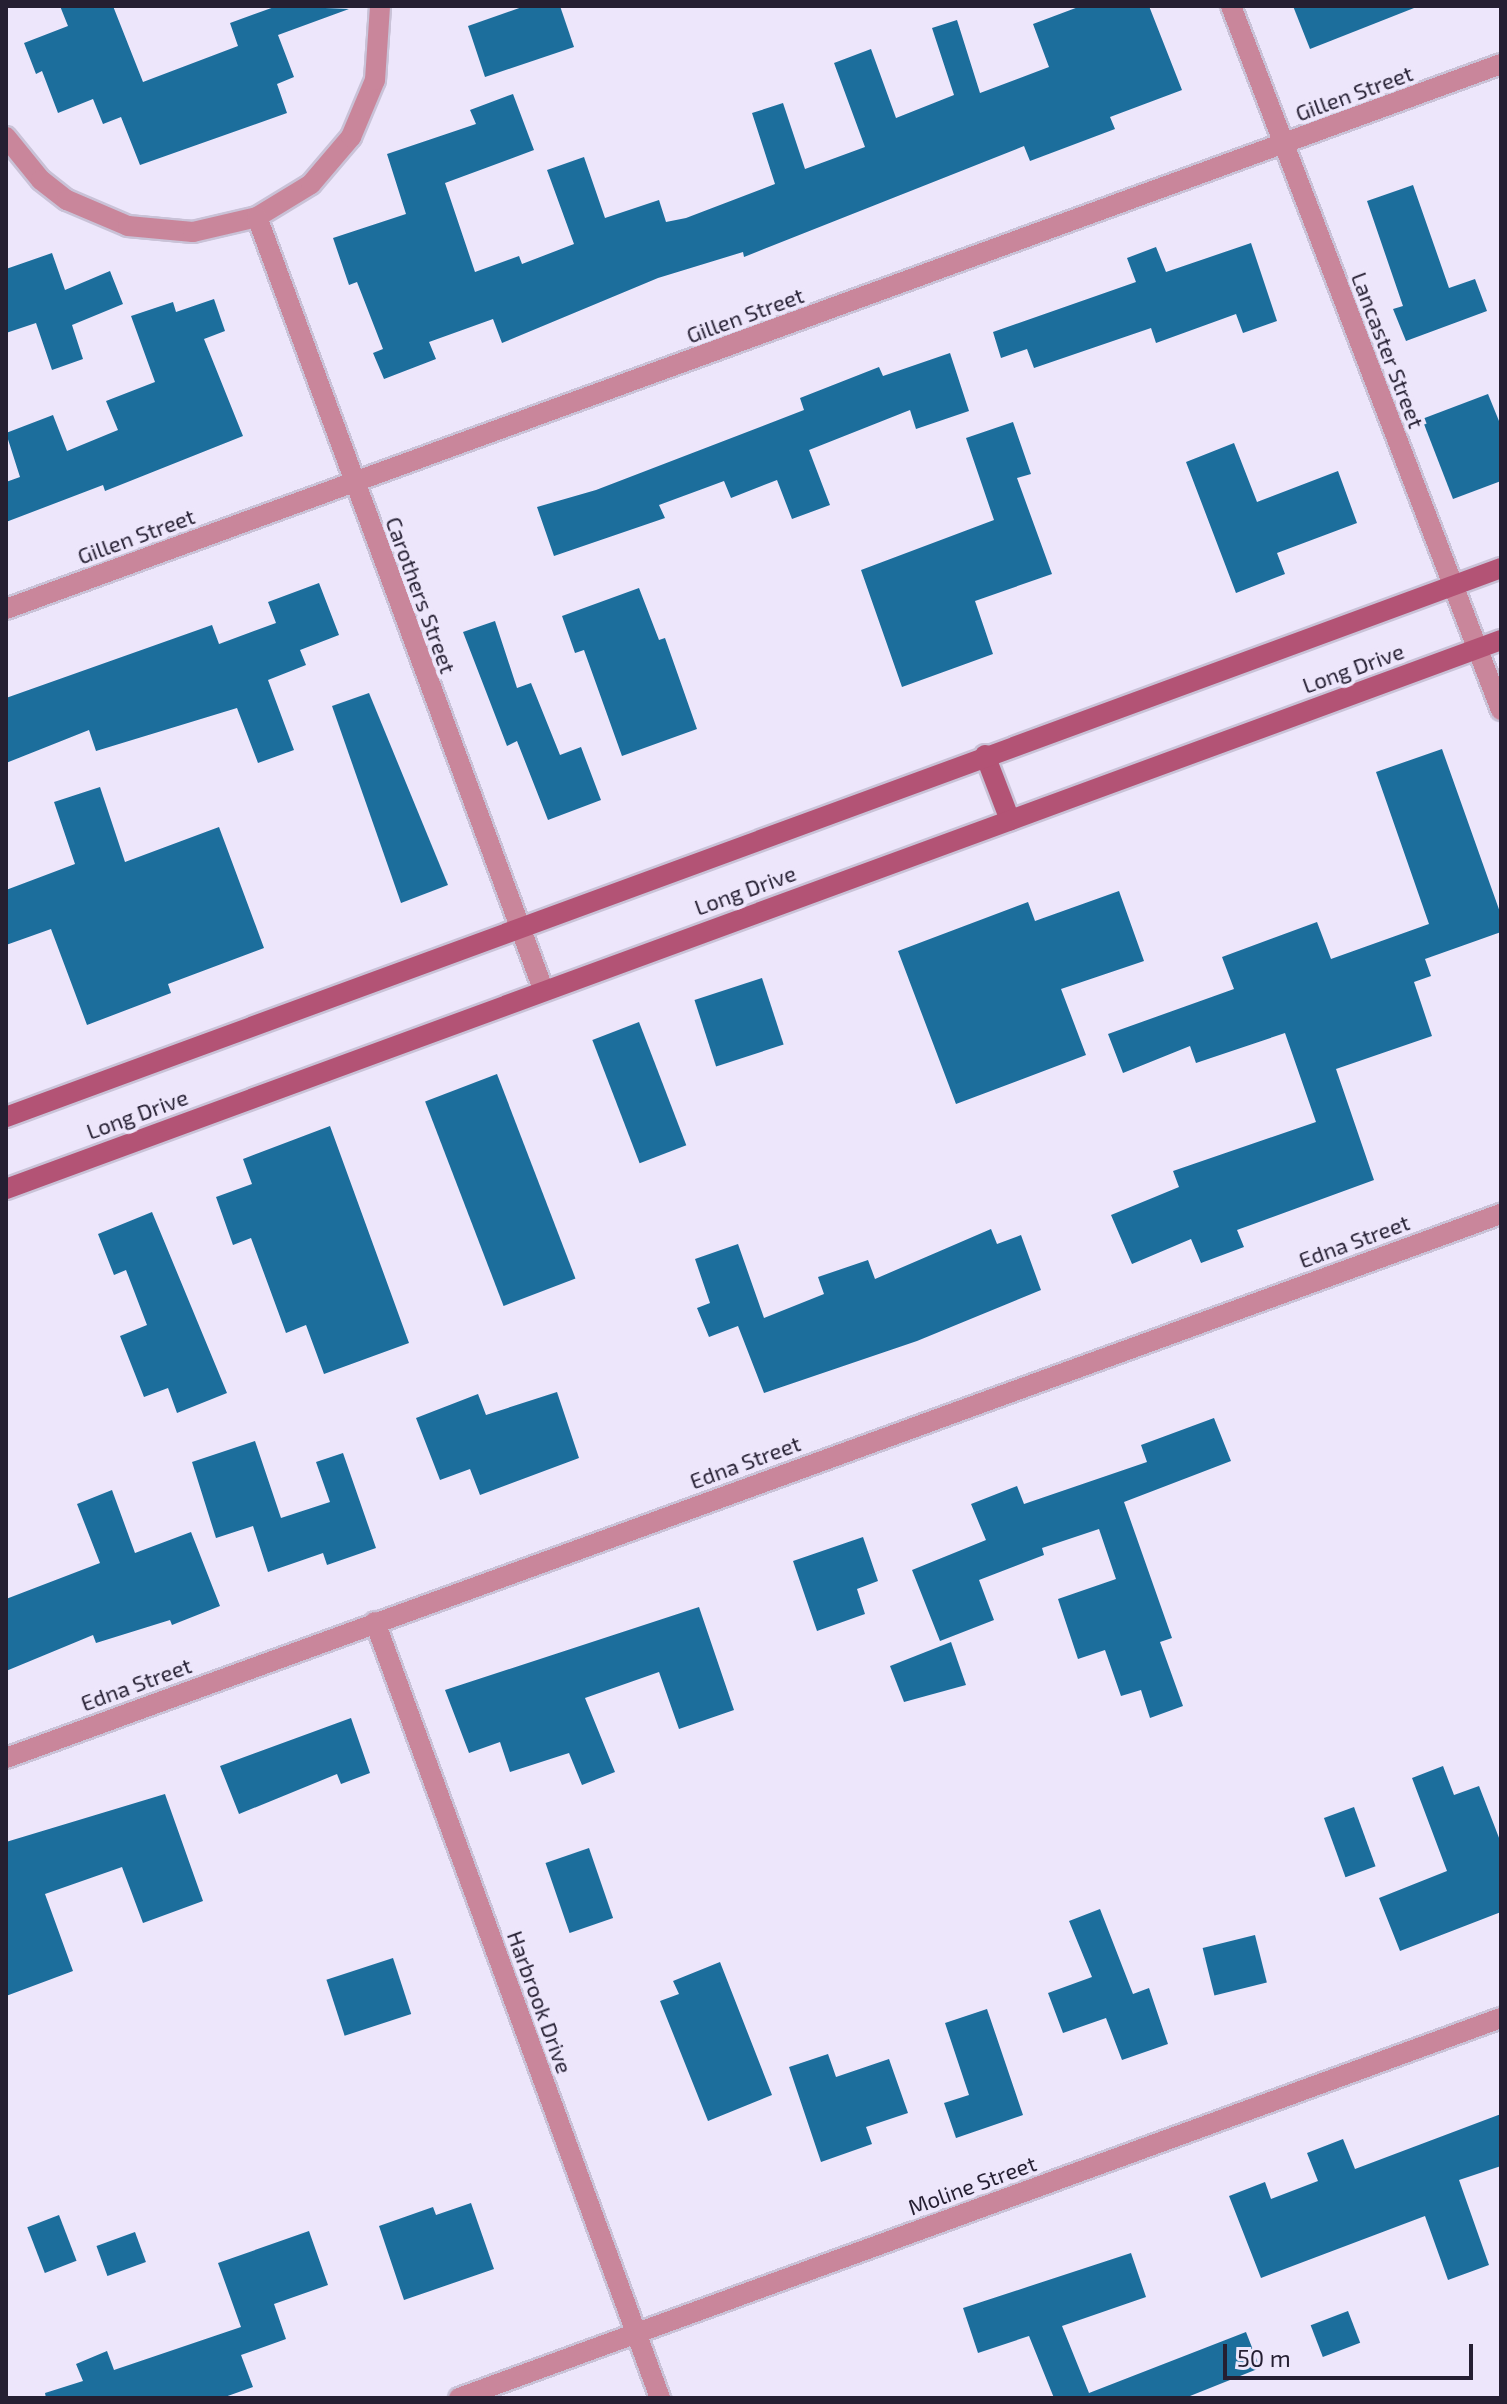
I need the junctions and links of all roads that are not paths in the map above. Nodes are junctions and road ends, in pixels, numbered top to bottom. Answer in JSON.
{"nodes":[{"id":1,"x":380,"y":6,"type":"edge"},
{"id":2,"x":1231,"y":6,"type":"edge"},
{"id":3,"x":1501,"y":64,"type":"edge"},
{"id":4,"x":6,"y":137,"type":"edge"},
{"id":5,"x":1282,"y":145,"type":"junction"},
{"id":6,"x":257,"y":217,"type":"junction"},
{"id":7,"x":354,"y":482,"type":"junction"},
{"id":8,"x":1501,"y":568,"type":"edge"},
{"id":9,"x":1454,"y":586,"type":"junction"},
{"id":10,"x":6,"y":609,"type":"edge"},
{"id":11,"x":1501,"y":640,"type":"edge"},
{"id":12,"x":1478,"y":648,"type":"junction"},
{"id":13,"x":1501,"y":710,"type":"edge"},
{"id":14,"x":985,"y":755,"type":"junction"},
{"id":15,"x":1010,"y":820,"type":"junction"},
{"id":16,"x":518,"y":926,"type":"junction"},
{"id":17,"x":543,"y":989,"type":"junction"},
{"id":18,"x":6,"y":1117,"type":"edge"},
{"id":19,"x":6,"y":1189,"type":"edge"},
{"id":20,"x":1501,"y":1214,"type":"edge"},
{"id":21,"x":375,"y":1622,"type":"junction"},
{"id":22,"x":6,"y":1758,"type":"edge"},
{"id":23,"x":1501,"y":2018,"type":"edge"},
{"id":24,"x":636,"y":2332,"type":"junction"},
{"id":25,"x":459,"y":2398,"type":"edge"},
{"id":26,"x":660,"y":2398,"type":"edge"}],
"edges":[{"from":1,"to":6,"type":"street"},
{"from":2,"to":5,"type":"street","name":"Lancaster Street"},
{"from":3,"to":5,"type":"street","name":"Gillen Street"},
{"from":4,"to":6,"type":"street"},
{"from":5,"to":7,"type":"street","name":"Gillen Street"},
{"from":5,"to":9,"type":"street","name":"Lancaster Street"},
{"from":6,"to":7,"type":"street","name":"Carothers Street"},
{"from":7,"to":10,"type":"street","name":"Gillen Street"},
{"from":7,"to":16,"type":"street","name":"Carothers Street"},
{"from":8,"to":9,"type":"main road","name":"Long Drive"},
{"from":9,"to":12,"type":"street","name":"Lancaster Street"},
{"from":9,"to":14,"type":"main road","name":"Long Drive"},
{"from":11,"to":12,"type":"main road","name":"Long Drive"},
{"from":12,"to":13,"type":"street","name":"Lancaster Street"},
{"from":12,"to":15,"type":"main road","name":"Long Drive"},
{"from":14,"to":15,"type":"main road"},
{"from":14,"to":16,"type":"main road","name":"Long Drive"},
{"from":15,"to":17,"type":"main road","name":"Long Drive"},
{"from":16,"to":17,"type":"street","name":"Carothers Street"},
{"from":16,"to":18,"type":"main road","name":"Long Drive"},
{"from":17,"to":19,"type":"main road","name":"Long Drive"},
{"from":20,"to":21,"type":"street","name":"Edna Street"},
{"from":21,"to":22,"type":"street","name":"Edna Street"},
{"from":21,"to":24,"type":"street","name":"Harbrook Drive"},
{"from":23,"to":24,"type":"street","name":"Moline Street"},
{"from":24,"to":25,"type":"street","name":"Moline Street"},
{"from":24,"to":26,"type":"street","name":"Harbrook Drive"}]}
